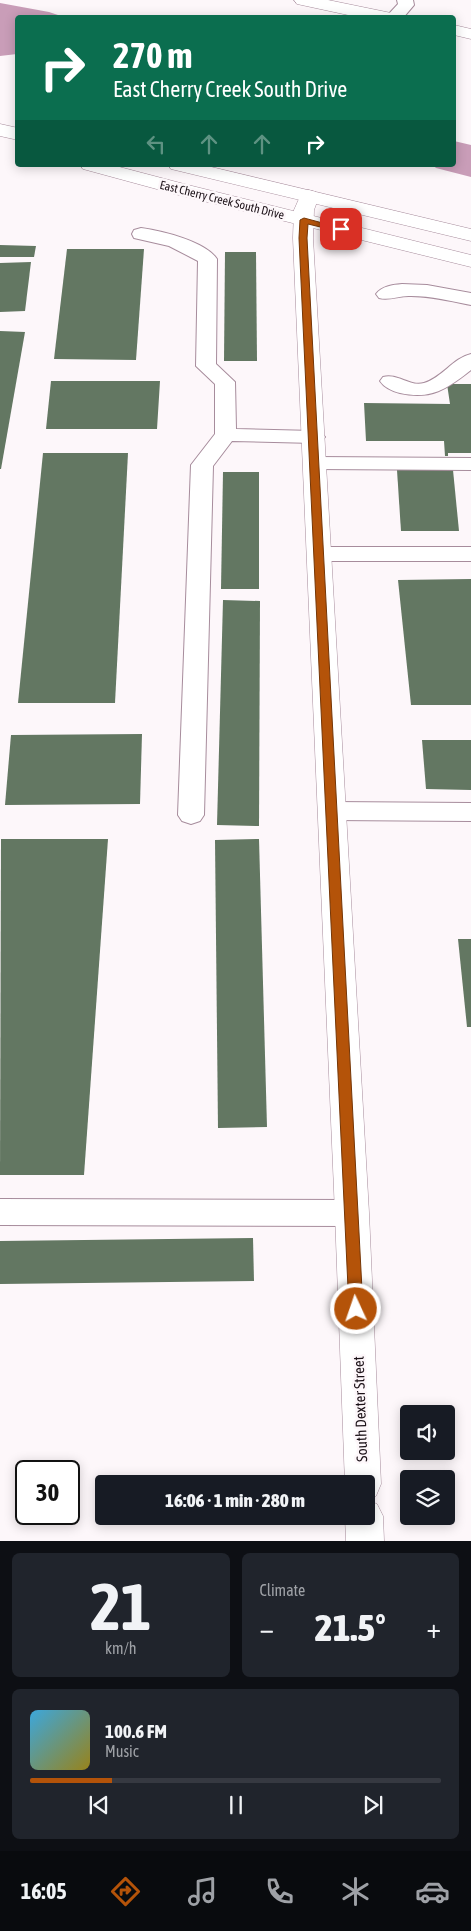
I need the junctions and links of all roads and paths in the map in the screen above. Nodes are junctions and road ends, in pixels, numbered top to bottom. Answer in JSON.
{"nodes":[{"id":1,"x":302,"y":0,"type":"edge"},
{"id":2,"x":405,"y":0,"type":"edge"},
{"id":3,"x":377,"y":15,"type":"edge"},
{"id":4,"x":395,"y":15,"type":"edge"},
{"id":5,"x":456,"y":30,"type":"edge"},
{"id":6,"x":471,"y":34,"type":"edge"},
{"id":7,"x":0,"y":130,"type":"edge"},
{"id":8,"x":15,"y":133,"type":"edge"},
{"id":9,"x":98,"y":167,"type":"edge"},
{"id":10,"x":186,"y":167,"type":"edge"},
{"id":11,"x":309,"y":196,"type":"junction"},
{"id":12,"x":304,"y":220,"type":"junction"},
{"id":13,"x":142,"y":234,"type":"dead end"},
{"id":14,"x":471,"y":235,"type":"edge"},
{"id":15,"x":471,"y":261,"type":"edge"},
{"id":16,"x":386,"y":294,"type":"dead end"},
{"id":17,"x":469,"y":298,"type":"edge"},
{"id":18,"x":471,"y":360,"type":"edge"},
{"id":19,"x":390,"y":380,"type":"dead end"},
{"id":20,"x":226,"y":435,"type":"junction"},
{"id":21,"x":315,"y":450,"type":"junction"},
{"id":22,"x":471,"y":464,"type":"edge"},
{"id":23,"x":320,"y":554,"type":"junction"},
{"id":24,"x":471,"y":554,"type":"edge"},
{"id":25,"x":332,"y":811,"type":"junction"},
{"id":26,"x":471,"y":812,"type":"edge"},
{"id":27,"x":191,"y":815,"type":"dead end"},
{"id":28,"x":0,"y":1212,"type":"edge"},
{"id":29,"x":352,"y":1213,"type":"junction"},
{"id":30,"x":363,"y":1475,"type":"edge"},
{"id":31,"x":364,"y":1525,"type":"edge"},
{"id":32,"x":364,"y":1541,"type":"edge"}],
"edges":[{"from":1,"to":3,"type":"street"},
{"from":2,"to":4,"type":"lane"},
{"from":5,"to":6,"type":"street"},
{"from":7,"to":8,"type":"street"},
{"from":9,"to":12,"type":"street","name":"East Cherry Creek South Drive"},
{"from":10,"to":11,"type":"street","name":"East Cherry Creek South Drive"},
{"from":11,"to":12,"type":"street","name":"South Dexter Street"},
{"from":11,"to":14,"type":"street","name":"East Cherry Creek South Drive"},
{"from":12,"to":15,"type":"street","name":"East Cherry Creek South Drive"},
{"from":12,"to":21,"type":"street","name":"South Dexter Street"},
{"from":13,"to":20,"type":"lane"},
{"from":16,"to":17,"type":"lane"},
{"from":18,"to":19,"type":"lane"},
{"from":20,"to":21,"type":"lane"},
{"from":20,"to":27,"type":"lane"},
{"from":21,"to":22,"type":"lane"},
{"from":21,"to":23,"type":"street","name":"South Dexter Street"},
{"from":23,"to":24,"type":"lane"},
{"from":23,"to":25,"type":"street","name":"South Dexter Street"},
{"from":25,"to":26,"type":"lane"},
{"from":25,"to":29,"type":"street","name":"South Dexter Street"},
{"from":28,"to":29,"type":"lane"},
{"from":29,"to":30,"type":"street","name":"South Dexter Street"},
{"from":31,"to":32,"type":"street"}]}
